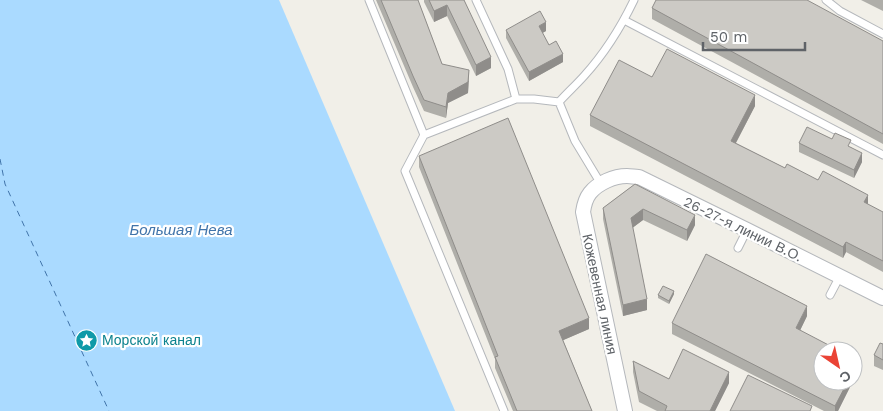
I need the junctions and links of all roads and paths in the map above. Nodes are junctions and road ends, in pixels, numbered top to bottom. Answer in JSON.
{"nodes":[{"id":1,"x":369,"y":0,"type":"edge"},
{"id":2,"x":476,"y":0,"type":"edge"},
{"id":3,"x":634,"y":0,"type":"edge"},
{"id":4,"x":826,"y":0,"type":"edge"},
{"id":5,"x":624,"y":20,"type":"junction"},
{"id":6,"x":883,"y":34,"type":"edge"},
{"id":7,"x":516,"y":99,"type":"junction"},
{"id":8,"x":558,"y":102,"type":"junction"},
{"id":9,"x":424,"y":135,"type":"junction"},
{"id":10,"x":883,"y":155,"type":"edge"},
{"id":11,"x":601,"y":184,"type":"junction"},
{"id":12,"x":747,"y":230,"type":"junction"},
{"id":13,"x":738,"y":248,"type":"dead end"},
{"id":14,"x":840,"y":276,"type":"junction"},
{"id":15,"x":830,"y":295,"type":"dead end"},
{"id":16,"x":883,"y":298,"type":"edge"},
{"id":17,"x":504,"y":411,"type":"edge"},
{"id":18,"x":625,"y":411,"type":"edge"}],
"edges":[{"from":1,"to":9,"type":"lane"},
{"from":2,"to":7,"type":"lane"},
{"from":3,"to":5,"type":"lane"},
{"from":4,"to":6,"type":"lane"},
{"from":5,"to":8,"type":"lane"},
{"from":5,"to":10,"type":"lane"},
{"from":7,"to":8,"type":"lane"},
{"from":7,"to":9,"type":"lane"},
{"from":8,"to":11,"type":"lane"},
{"from":9,"to":17,"type":"lane"},
{"from":11,"to":12,"type":"street","name":"26-27-я линии В.О."},
{"from":11,"to":18,"type":"street","name":"Кожевенная линия"},
{"from":12,"to":13,"type":"lane"},
{"from":12,"to":14,"type":"street","name":"26-27-я линии В.О."},
{"from":14,"to":15,"type":"lane"},
{"from":14,"to":16,"type":"street","name":"26-27-я линии В.О."}]}
